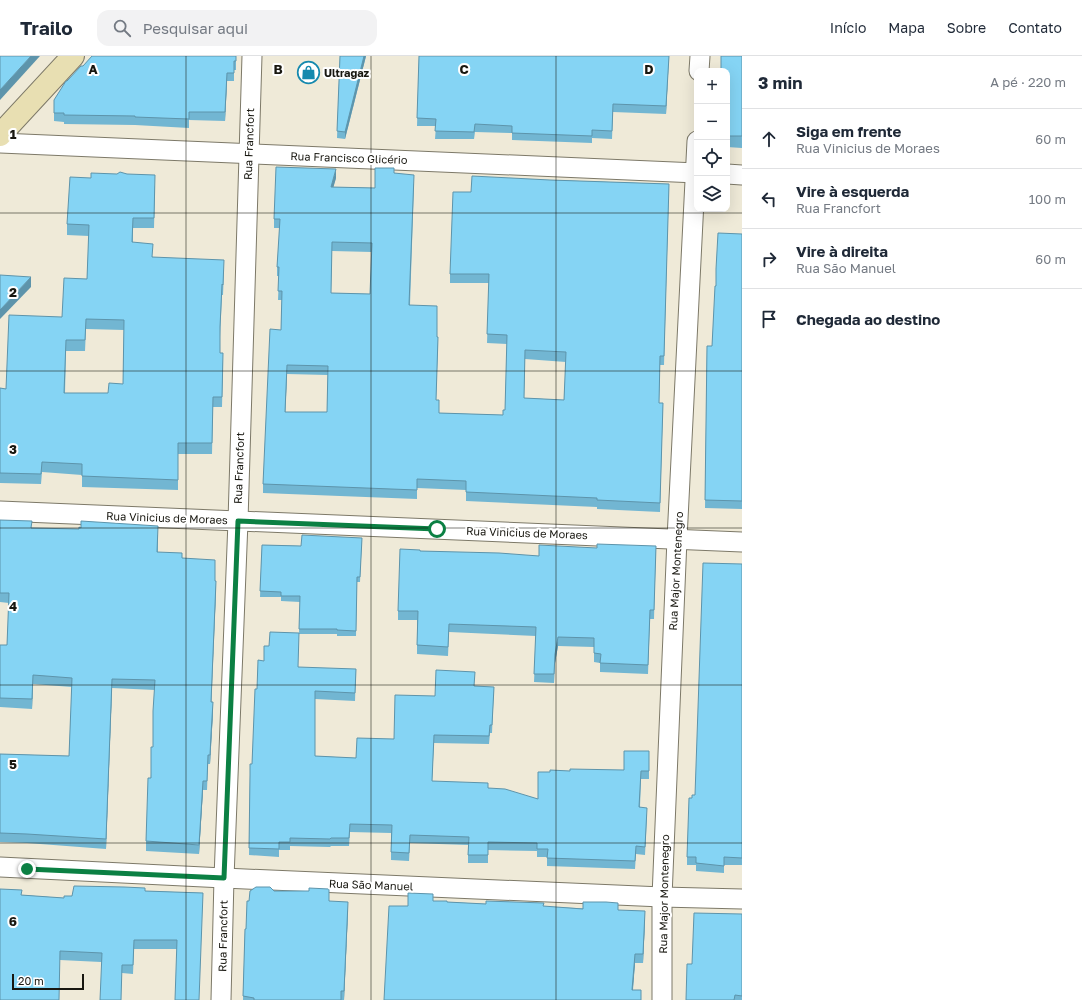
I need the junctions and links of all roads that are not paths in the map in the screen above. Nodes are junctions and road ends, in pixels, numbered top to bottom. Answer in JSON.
{"nodes":[{"id":1,"x":73,"y":56,"type":"edge"},
{"id":2,"x":252,"y":56,"type":"edge"},
{"id":3,"x":700,"y":56,"type":"edge"},
{"id":4,"x":699,"y":68,"type":"edge"},
{"id":5,"x":0,"y":134,"type":"edge"},
{"id":6,"x":0,"y":143,"type":"edge"},
{"id":7,"x":249,"y":154,"type":"junction"},
{"id":8,"x":694,"y":173,"type":"edge"},
{"id":9,"x":730,"y":174,"type":"edge"},
{"id":10,"x":742,"y":175,"type":"edge"},
{"id":11,"x":697,"y":176,"type":"edge"},
{"id":12,"x":0,"y":511,"type":"edge"},
{"id":13,"x":238,"y":521,"type":"junction"},
{"id":14,"x":677,"y":539,"type":"junction"},
{"id":15,"x":742,"y":542,"type":"edge"},
{"id":16,"x":0,"y":867,"type":"edge"},
{"id":17,"x":224,"y":878,"type":"junction"},
{"id":18,"x":662,"y":897,"type":"junction"},
{"id":19,"x":742,"y":899,"type":"edge"},
{"id":20,"x":221,"y":1000,"type":"edge"},
{"id":21,"x":662,"y":1000,"type":"edge"}],
"edges":[{"from":1,"to":5,"type":"main road"},
{"from":2,"to":7,"type":"street","name":"Rua Francfort"},
{"from":3,"to":4,"type":"street"},
{"from":6,"to":7,"type":"street","name":"Rua Francisco Glicério"},
{"from":7,"to":8,"type":"street","name":"Rua Francisco Glicério"},
{"from":7,"to":13,"type":"street","name":"Rua Francfort"},
{"from":9,"to":10,"type":"street"},
{"from":11,"to":14,"type":"street","name":"Rua Major Montenegro"},
{"from":12,"to":13,"type":"street","name":"Rua Vinicius de Moraes"},
{"from":13,"to":14,"type":"street","name":"Rua Vinicius de Moraes"},
{"from":13,"to":17,"type":"street","name":"Rua Francfort"},
{"from":14,"to":15,"type":"street","name":"Rua Vinicius de Moraes"},
{"from":14,"to":18,"type":"street","name":"Rua Major Montenegro"},
{"from":16,"to":17,"type":"street","name":"Rua São Manuel"},
{"from":17,"to":18,"type":"street","name":"Rua São Manuel"},
{"from":17,"to":20,"type":"street","name":"Rua Francfort"},
{"from":18,"to":19,"type":"street","name":"Rua São Manuel"},
{"from":18,"to":21,"type":"street","name":"Rua Major Montenegro"}]}
